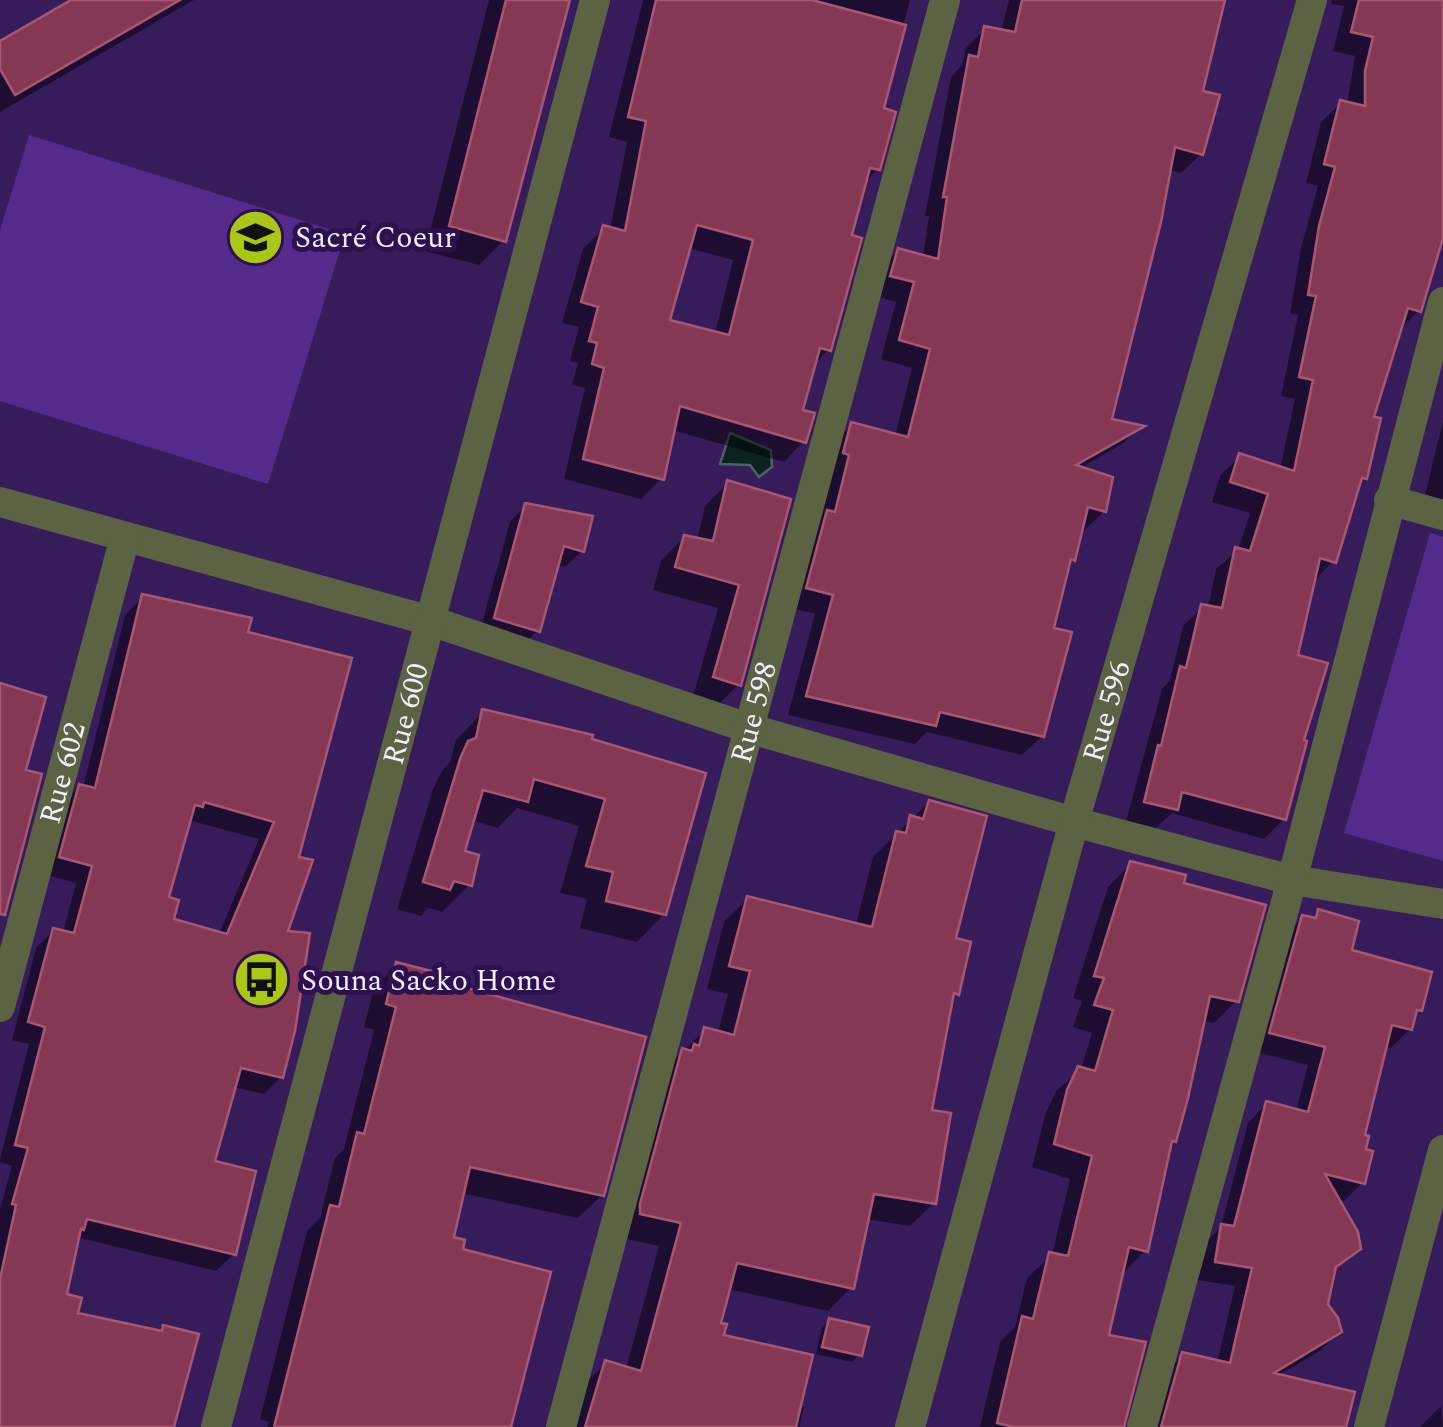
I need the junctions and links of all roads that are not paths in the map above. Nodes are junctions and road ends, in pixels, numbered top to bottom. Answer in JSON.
{"nodes":[{"id":1,"x":595,"y":0,"type":"edge"},
{"id":2,"x":945,"y":0,"type":"edge"},
{"id":3,"x":1312,"y":0,"type":"edge"},
{"id":4,"x":1443,"y":302,"type":"edge"},
{"id":5,"x":1389,"y":500,"type":"junction"},
{"id":6,"x":0,"y":502,"type":"edge"},
{"id":7,"x":1443,"y":515,"type":"edge"},
{"id":8,"x":125,"y":537,"type":"junction"},
{"id":9,"x":431,"y":621,"type":"junction"},
{"id":10,"x":748,"y":728,"type":"junction"},
{"id":11,"x":1074,"y":822,"type":"junction"},
{"id":12,"x":1292,"y":880,"type":"junction"},
{"id":13,"x":1443,"y":904,"type":"edge"},
{"id":14,"x":0,"y":1008,"type":"edge"},
{"id":15,"x":1443,"y":1150,"type":"edge"},
{"id":16,"x":216,"y":1427,"type":"edge"},
{"id":17,"x":561,"y":1427,"type":"edge"},
{"id":18,"x":910,"y":1427,"type":"edge"},
{"id":19,"x":1142,"y":1427,"type":"edge"},
{"id":20,"x":1369,"y":1427,"type":"edge"}],
"edges":[{"from":1,"to":9,"type":"street","name":"Rue 600"},
{"from":2,"to":10,"type":"street","name":"Rue 598"},
{"from":3,"to":11,"type":"street","name":"Rue 596"},
{"from":4,"to":5,"type":"street"},
{"from":5,"to":7,"type":"street"},
{"from":5,"to":12,"type":"street"},
{"from":6,"to":8,"type":"street"},
{"from":8,"to":9,"type":"street"},
{"from":8,"to":14,"type":"street","name":"Rue 602"},
{"from":9,"to":10,"type":"street"},
{"from":9,"to":16,"type":"street","name":"Rue 600"},
{"from":10,"to":11,"type":"street"},
{"from":10,"to":17,"type":"street","name":"Rue 598"},
{"from":11,"to":12,"type":"street"},
{"from":11,"to":18,"type":"street","name":"Rue 596"},
{"from":12,"to":13,"type":"street"},
{"from":12,"to":19,"type":"street"},
{"from":15,"to":20,"type":"street"}]}
